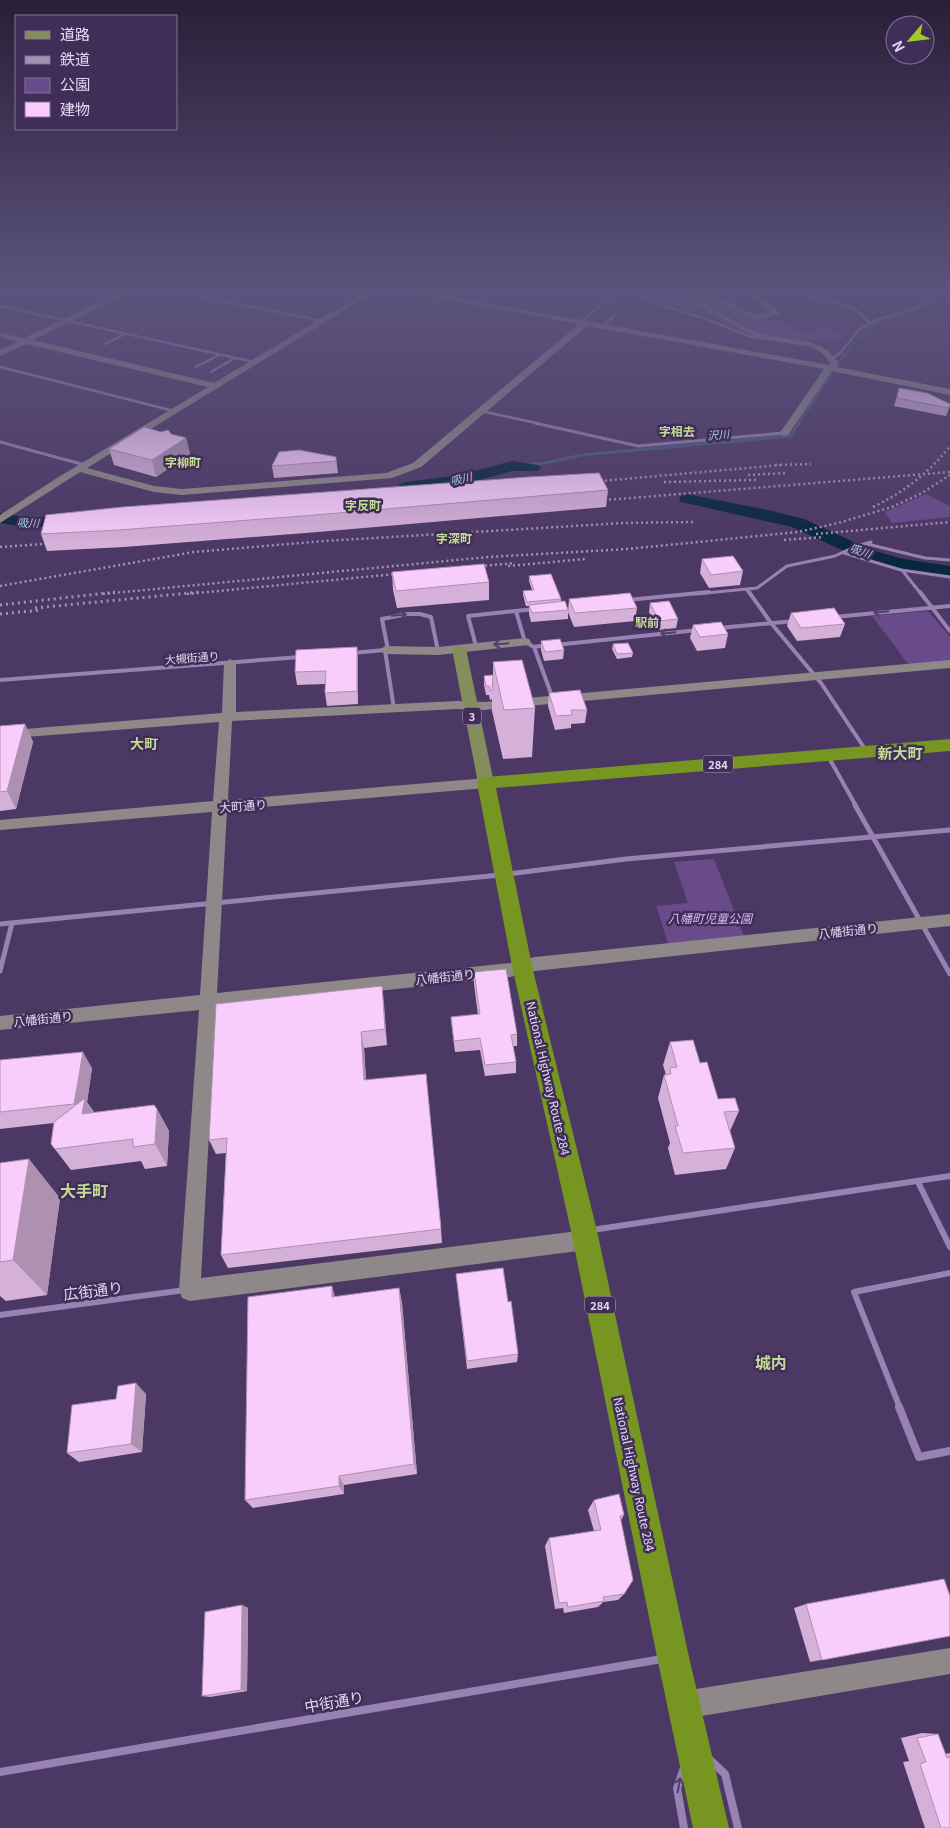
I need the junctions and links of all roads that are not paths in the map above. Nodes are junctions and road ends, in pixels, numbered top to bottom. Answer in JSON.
{"nodes":[{"id":1,"x":26,"y":374,"type":"edge"},
{"id":2,"x":167,"y":374,"type":"edge"},
{"id":3,"x":235,"y":374,"type":"edge"},
{"id":4,"x":524,"y":374,"type":"edge"},
{"id":5,"x":825,"y":374,"type":"edge"},
{"id":6,"x":862,"y":374,"type":"edge"},
{"id":7,"x":216,"y":386,"type":"junction"},
{"id":8,"x":950,"y":392,"type":"edge"},
{"id":9,"x":174,"y":411,"type":"junction"},
{"id":10,"x":480,"y":411,"type":"junction"},
{"id":11,"x":783,"y":433,"type":"joint"},
{"id":12,"x":0,"y":442,"type":"edge"},
{"id":13,"x":82,"y":467,"type":"junction"},
{"id":14,"x":3,"y":519,"type":"edge"},
{"id":15,"x":871,"y":542,"type":"dead end"},
{"id":16,"x":865,"y":544,"type":"junction"},
{"id":17,"x":846,"y":552,"type":"junction"},
{"id":18,"x":950,"y":560,"type":"edge"},
{"id":19,"x":901,"y":570,"type":"junction"},
{"id":20,"x":950,"y":578,"type":"edge"},
{"id":21,"x":747,"y":590,"type":"junction"},
{"id":22,"x":620,"y":601,"type":"edge"},
{"id":23,"x":950,"y":606,"type":"edge"},
{"id":24,"x":930,"y":607,"type":"junction"},
{"id":25,"x":544,"y":608,"type":"edge"},
{"id":26,"x":516,"y":611,"type":"junction"},
{"id":27,"x":831,"y":617,"type":"edge"},
{"id":28,"x":801,"y":620,"type":"edge"},
{"id":29,"x":771,"y":623,"type":"junction"},
{"id":30,"x":713,"y":629,"type":"edge"},
{"id":31,"x":703,"y":630,"type":"edge"},
{"id":32,"x":950,"y":631,"type":"edge"},
{"id":33,"x":530,"y":644,"type":"junction"},
{"id":34,"x":476,"y":646,"type":"junction"},
{"id":35,"x":459,"y":649,"type":"junction"},
{"id":36,"x":386,"y":650,"type":"junction"},
{"id":37,"x":438,"y":651,"type":"junction"},
{"id":38,"x":349,"y":653,"type":"edge"},
{"id":39,"x":309,"y":656,"type":"edge"},
{"id":40,"x":230,"y":663,"type":"junction"},
{"id":41,"x":949,"y":666,"type":"edge"},
{"id":42,"x":816,"y":676,"type":"junction"},
{"id":43,"x":0,"y":680,"type":"edge"},
{"id":44,"x":554,"y":700,"type":"junction"},
{"id":45,"x":470,"y":706,"type":"junction"},
{"id":46,"x":394,"y":709,"type":"junction"},
{"id":47,"x":227,"y":717,"type":"junction"},
{"id":48,"x":0,"y":735,"type":"edge"},
{"id":49,"x":950,"y":745,"type":"edge"},
{"id":50,"x":867,"y":752,"type":"junction"},
{"id":51,"x":828,"y":755,"type":"junction"},
{"id":52,"x":486,"y":783,"type":"junction"},
{"id":53,"x":218,"y":808,"type":"junction"},
{"id":54,"x":0,"y":825,"type":"edge"},
{"id":55,"x":950,"y":830,"type":"edge"},
{"id":56,"x":874,"y":838,"type":"junction"},
{"id":57,"x":505,"y":874,"type":"junction"},
{"id":58,"x":213,"y":902,"type":"junction"},
{"id":59,"x":950,"y":920,"type":"edge"},
{"id":60,"x":12,"y":923,"type":"junction"},
{"id":61,"x":921,"y":923,"type":"junction"},
{"id":62,"x":0,"y":924,"type":"edge"},
{"id":63,"x":522,"y":966,"type":"junction"},
{"id":64,"x":0,"y":971,"type":"edge"},
{"id":65,"x":950,"y":974,"type":"edge"},
{"id":66,"x":208,"y":1000,"type":"junction"},
{"id":67,"x":0,"y":1023,"type":"edge"},
{"id":68,"x":950,"y":1176,"type":"edge"},
{"id":69,"x":918,"y":1182,"type":"junction"},
{"id":70,"x":585,"y":1236,"type":"junction"},
{"id":71,"x":950,"y":1247,"type":"edge"},
{"id":72,"x":950,"y":1273,"type":"edge"},
{"id":73,"x":190,"y":1290,"type":"junction"},
{"id":74,"x":0,"y":1315,"type":"edge"},
{"id":75,"x":950,"y":1452,"type":"edge"},
{"id":76,"x":673,"y":1657,"type":"junction"},
{"id":77,"x":950,"y":1661,"type":"edge"},
{"id":78,"x":684,"y":1705,"type":"junction"},
{"id":79,"x":692,"y":1742,"type":"junction"},
{"id":80,"x":0,"y":1772,"type":"edge"},
{"id":81,"x":684,"y":1828,"type":"edge"},
{"id":82,"x":711,"y":1828,"type":"edge"},
{"id":83,"x":738,"y":1828,"type":"edge"}],
"edges":[{"from":1,"to":9,"type":"street"},
{"from":2,"to":7,"type":"street"},
{"from":3,"to":7,"type":"street"},
{"from":4,"to":10,"type":"street"},
{"from":5,"to":11,"type":"street"},
{"from":6,"to":8,"type":"street"},
{"from":7,"to":9,"type":"street"},
{"from":9,"to":13,"type":"street"},
{"from":10,"to":11,"type":"street"},
{"from":10,"to":13,"type":"street"},
{"from":12,"to":13,"type":"street"},
{"from":13,"to":14,"type":"street"},
{"from":15,"to":16,"type":"street"},
{"from":16,"to":17,"type":"street"},
{"from":16,"to":18,"type":"street"},
{"from":17,"to":19,"type":"street"},
{"from":17,"to":21,"type":"street"},
{"from":19,"to":20,"type":"street"},
{"from":19,"to":24,"type":"street"},
{"from":21,"to":22,"type":"street"},
{"from":21,"to":29,"type":"street"},
{"from":23,"to":24,"type":"street"},
{"from":24,"to":27,"type":"street","one_way":true},
{"from":24,"to":32,"type":"street"},
{"from":25,"to":26,"type":"street"},
{"from":26,"to":33,"type":"street"},
{"from":26,"to":34,"type":"street"},
{"from":28,"to":29,"type":"street"},
{"from":29,"to":30,"type":"street"},
{"from":29,"to":42,"type":"street"},
{"from":31,"to":33,"type":"street","one_way":true},
{"from":33,"to":34,"type":"street","one_way":true},
{"from":33,"to":44,"type":"street"},
{"from":34,"to":35,"type":"street"},
{"from":35,"to":37,"type":"street"},
{"from":35,"to":45,"type":"main road","number":"3"},
{"from":36,"to":37,"type":"street"},
{"from":36,"to":37,"type":"street","one_way":true},
{"from":36,"to":38,"type":"street"},
{"from":36,"to":46,"type":"street"},
{"from":39,"to":40,"type":"street","name":"大槻街通り"},
{"from":40,"to":43,"type":"street","name":"大槻街通り"},
{"from":40,"to":47,"type":"street"},
{"from":41,"to":42,"type":"street"},
{"from":42,"to":44,"type":"street"},
{"from":42,"to":50,"type":"street"},
{"from":44,"to":45,"type":"street"},
{"from":45,"to":46,"type":"street"},
{"from":45,"to":52,"type":"main road","number":"3"},
{"from":46,"to":47,"type":"street"},
{"from":47,"to":48,"type":"street"},
{"from":47,"to":53,"type":"street"},
{"from":49,"to":50,"type":"highway","number":"284"},
{"from":50,"to":51,"type":"highway","number":"284"},
{"from":51,"to":52,"type":"highway","number":"284"},
{"from":51,"to":56,"type":"street"},
{"from":52,"to":53,"type":"street","name":"大町通り"},
{"from":52,"to":57,"type":"highway","name":"National Highway Route 284","number":"284"},
{"from":53,"to":54,"type":"street","name":"大町通り"},
{"from":53,"to":58,"type":"street"},
{"from":55,"to":56,"type":"street"},
{"from":56,"to":57,"type":"street"},
{"from":56,"to":61,"type":"street"},
{"from":57,"to":58,"type":"street"},
{"from":57,"to":63,"type":"highway","name":"National Highway Route 284","number":"284"},
{"from":58,"to":60,"type":"street"},
{"from":58,"to":66,"type":"street"},
{"from":59,"to":61,"type":"street","name":"八幡街通り"},
{"from":60,"to":62,"type":"street"},
{"from":60,"to":64,"type":"street"},
{"from":61,"to":63,"type":"street","name":"八幡街通り"},
{"from":61,"to":65,"type":"street"},
{"from":63,"to":66,"type":"street","name":"八幡街通り"},
{"from":63,"to":70,"type":"highway","name":"National Highway Route 284","number":"284"},
{"from":66,"to":67,"type":"street","name":"八幡街通り"},
{"from":66,"to":73,"type":"street"},
{"from":68,"to":69,"type":"street"},
{"from":69,"to":70,"type":"street"},
{"from":69,"to":71,"type":"street"},
{"from":70,"to":73,"type":"street"},
{"from":70,"to":76,"type":"highway","name":"National Highway Route 284","number":"284"},
{"from":72,"to":75,"type":"street"},
{"from":73,"to":74,"type":"street","name":"広街通り"},
{"from":76,"to":78,"type":"highway","name":"National Highway Route 284","number":"284"},
{"from":76,"to":80,"type":"street","name":"中街通り"},
{"from":77,"to":78,"type":"street"},
{"from":78,"to":79,"type":"highway","name":"National Highway Route 284","number":"284"},
{"from":81,"to":79,"type":"street","one_way":true},
{"from":79,"to":82,"type":"highway","name":"National Highway Route 284","number":"284"},
{"from":79,"to":83,"type":"street"}]}
